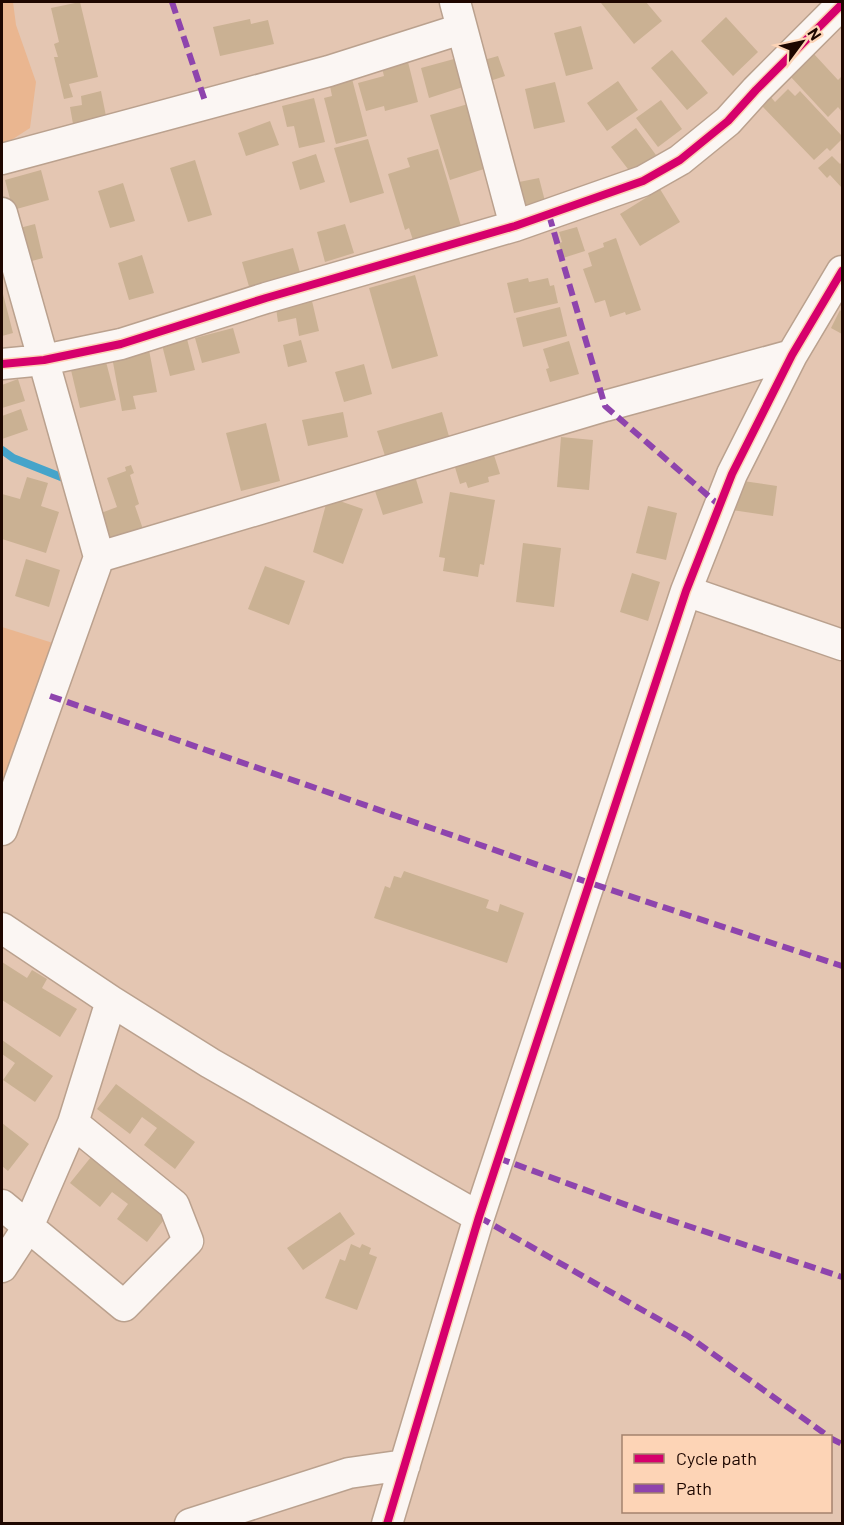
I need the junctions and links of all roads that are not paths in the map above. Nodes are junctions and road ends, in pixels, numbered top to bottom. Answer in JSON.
{"nodes":[{"id":1,"x":843,"y":4,"type":"edge"},
{"id":2,"x":458,"y":15,"type":"edge"},
{"id":3,"x":2,"y":159,"type":"edge"},
{"id":4,"x":2,"y":213,"type":"edge"},
{"id":5,"x":515,"y":226,"type":"junction"},
{"id":6,"x":843,"y":271,"type":"edge"},
{"id":7,"x":792,"y":355,"type":"junction"},
{"id":8,"x":44,"y":360,"type":"junction"},
{"id":9,"x":2,"y":364,"type":"edge"},
{"id":10,"x":99,"y":557,"type":"junction"},
{"id":11,"x":686,"y":591,"type":"junction"},
{"id":12,"x":843,"y":645,"type":"edge"},
{"id":13,"x":2,"y":830,"type":"edge"},
{"id":14,"x":2,"y":928,"type":"edge"},
{"id":15,"x":111,"y":1000,"type":"junction"},
{"id":16,"x":73,"y":1123,"type":"junction"},
{"id":17,"x":2,"y":1205,"type":"edge"},
{"id":18,"x":478,"y":1217,"type":"junction"},
{"id":19,"x":28,"y":1227,"type":"junction"},
{"id":20,"x":2,"y":1267,"type":"edge"},
{"id":21,"x":405,"y":1465,"type":"junction"},
{"id":22,"x":190,"y":1524,"type":"edge"},
{"id":23,"x":387,"y":1524,"type":"edge"}],
"edges":[{"from":1,"to":5,"type":"street"},
{"from":2,"to":3,"type":"street"},
{"from":2,"to":5,"type":"street"},
{"from":4,"to":8,"type":"street"},
{"from":5,"to":8,"type":"street"},
{"from":6,"to":7,"type":"street"},
{"from":7,"to":10,"type":"street"},
{"from":7,"to":11,"type":"street"},
{"from":8,"to":9,"type":"street"},
{"from":8,"to":10,"type":"street"},
{"from":10,"to":13,"type":"street"},
{"from":11,"to":12,"type":"street"},
{"from":11,"to":18,"type":"street"},
{"from":14,"to":15,"type":"street"},
{"from":15,"to":16,"type":"street"},
{"from":15,"to":18,"type":"street"},
{"from":16,"to":19,"type":"street"},
{"from":16,"to":19,"type":"street"},
{"from":17,"to":19,"type":"street"},
{"from":18,"to":21,"type":"street"},
{"from":19,"to":20,"type":"street"},
{"from":21,"to":22,"type":"street"},
{"from":21,"to":23,"type":"street"}]}
